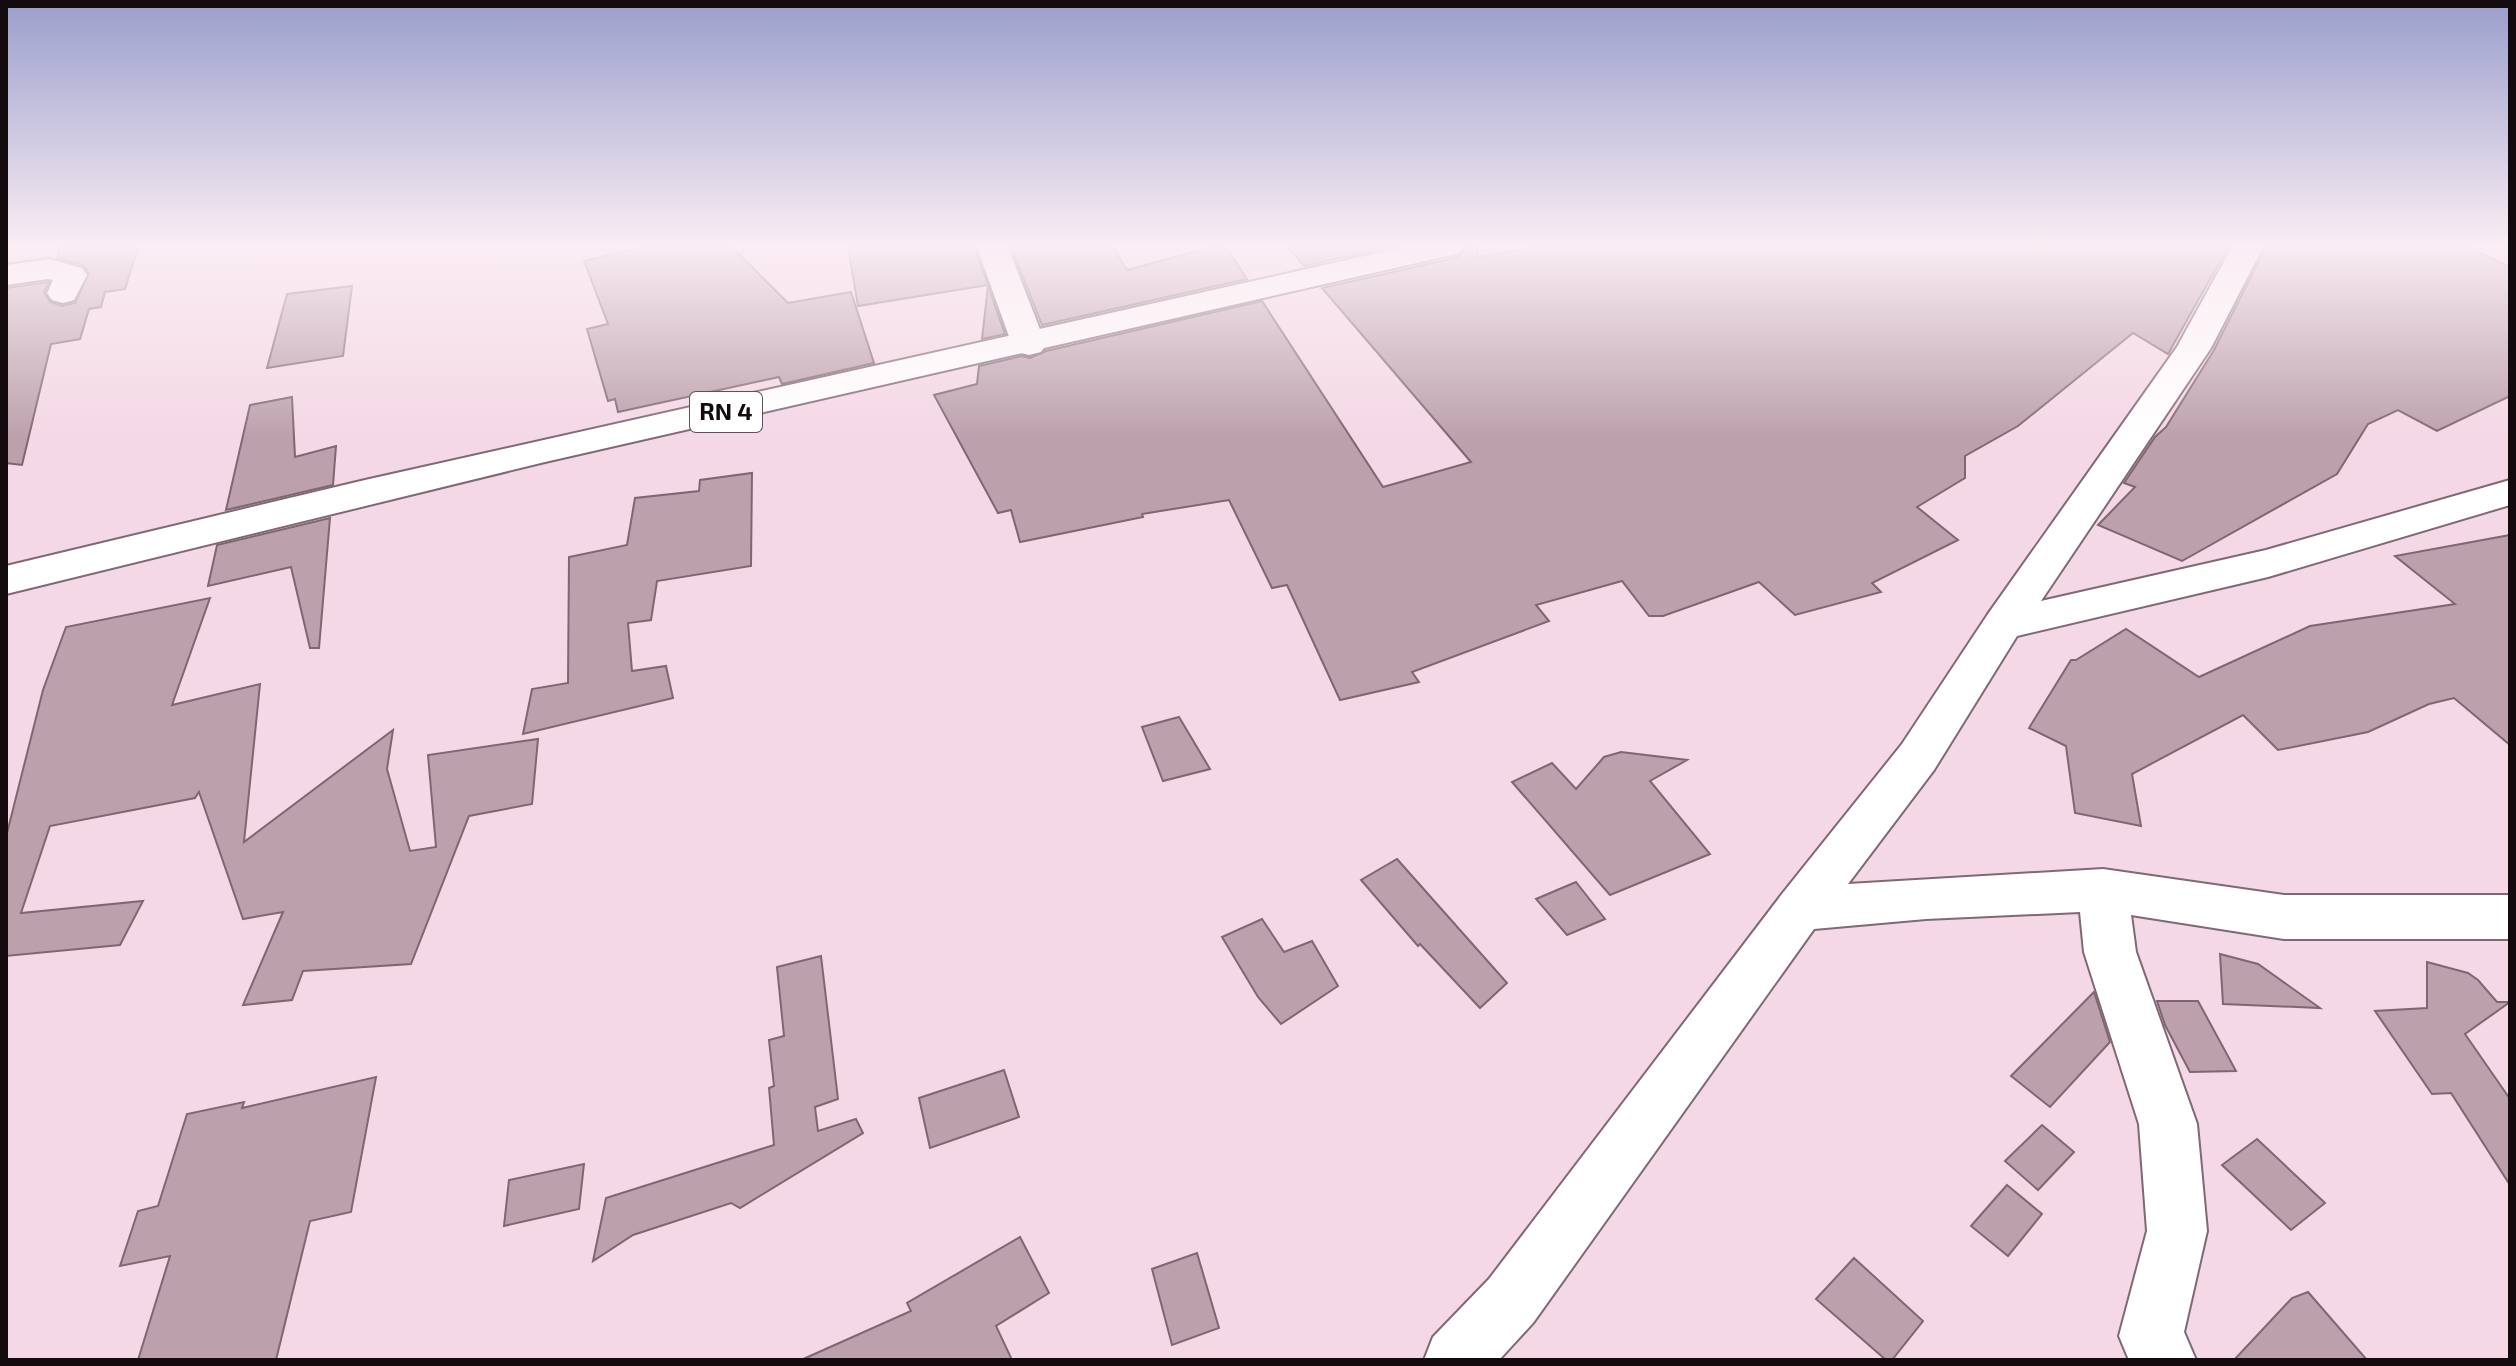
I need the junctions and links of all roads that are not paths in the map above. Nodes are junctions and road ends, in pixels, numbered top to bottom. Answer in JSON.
{"nodes":[{"id":1,"x":1016,"y":311,"type":"edge"},
{"id":2,"x":1175,"y":311,"type":"edge"},
{"id":3,"x":2214,"y":311,"type":"edge"},
{"id":4,"x":1029,"y":345,"type":"junction"},
{"id":5,"x":2510,"y":492,"type":"edge"},
{"id":6,"x":6,"y":580,"type":"edge"},
{"id":7,"x":2003,"y":625,"type":"junction"},
{"id":8,"x":2103,"y":890,"type":"junction"},
{"id":9,"x":1800,"y":909,"type":"junction"},
{"id":10,"x":2510,"y":917,"type":"edge"},
{"id":11,"x":1456,"y":1360,"type":"edge"},
{"id":12,"x":2164,"y":1360,"type":"edge"}],
"edges":[{"from":1,"to":4,"type":"main road"},
{"from":2,"to":4,"type":"main road","number":"RN 4"},
{"from":3,"to":7,"type":"main road"},
{"from":4,"to":6,"type":"main road","number":"RN 4"},
{"from":5,"to":7,"type":"main road"},
{"from":7,"to":9,"type":"main road"},
{"from":8,"to":9,"type":"main road"},
{"from":8,"to":10,"type":"main road"},
{"from":8,"to":12,"type":"main road"},
{"from":9,"to":11,"type":"main road"}]}
